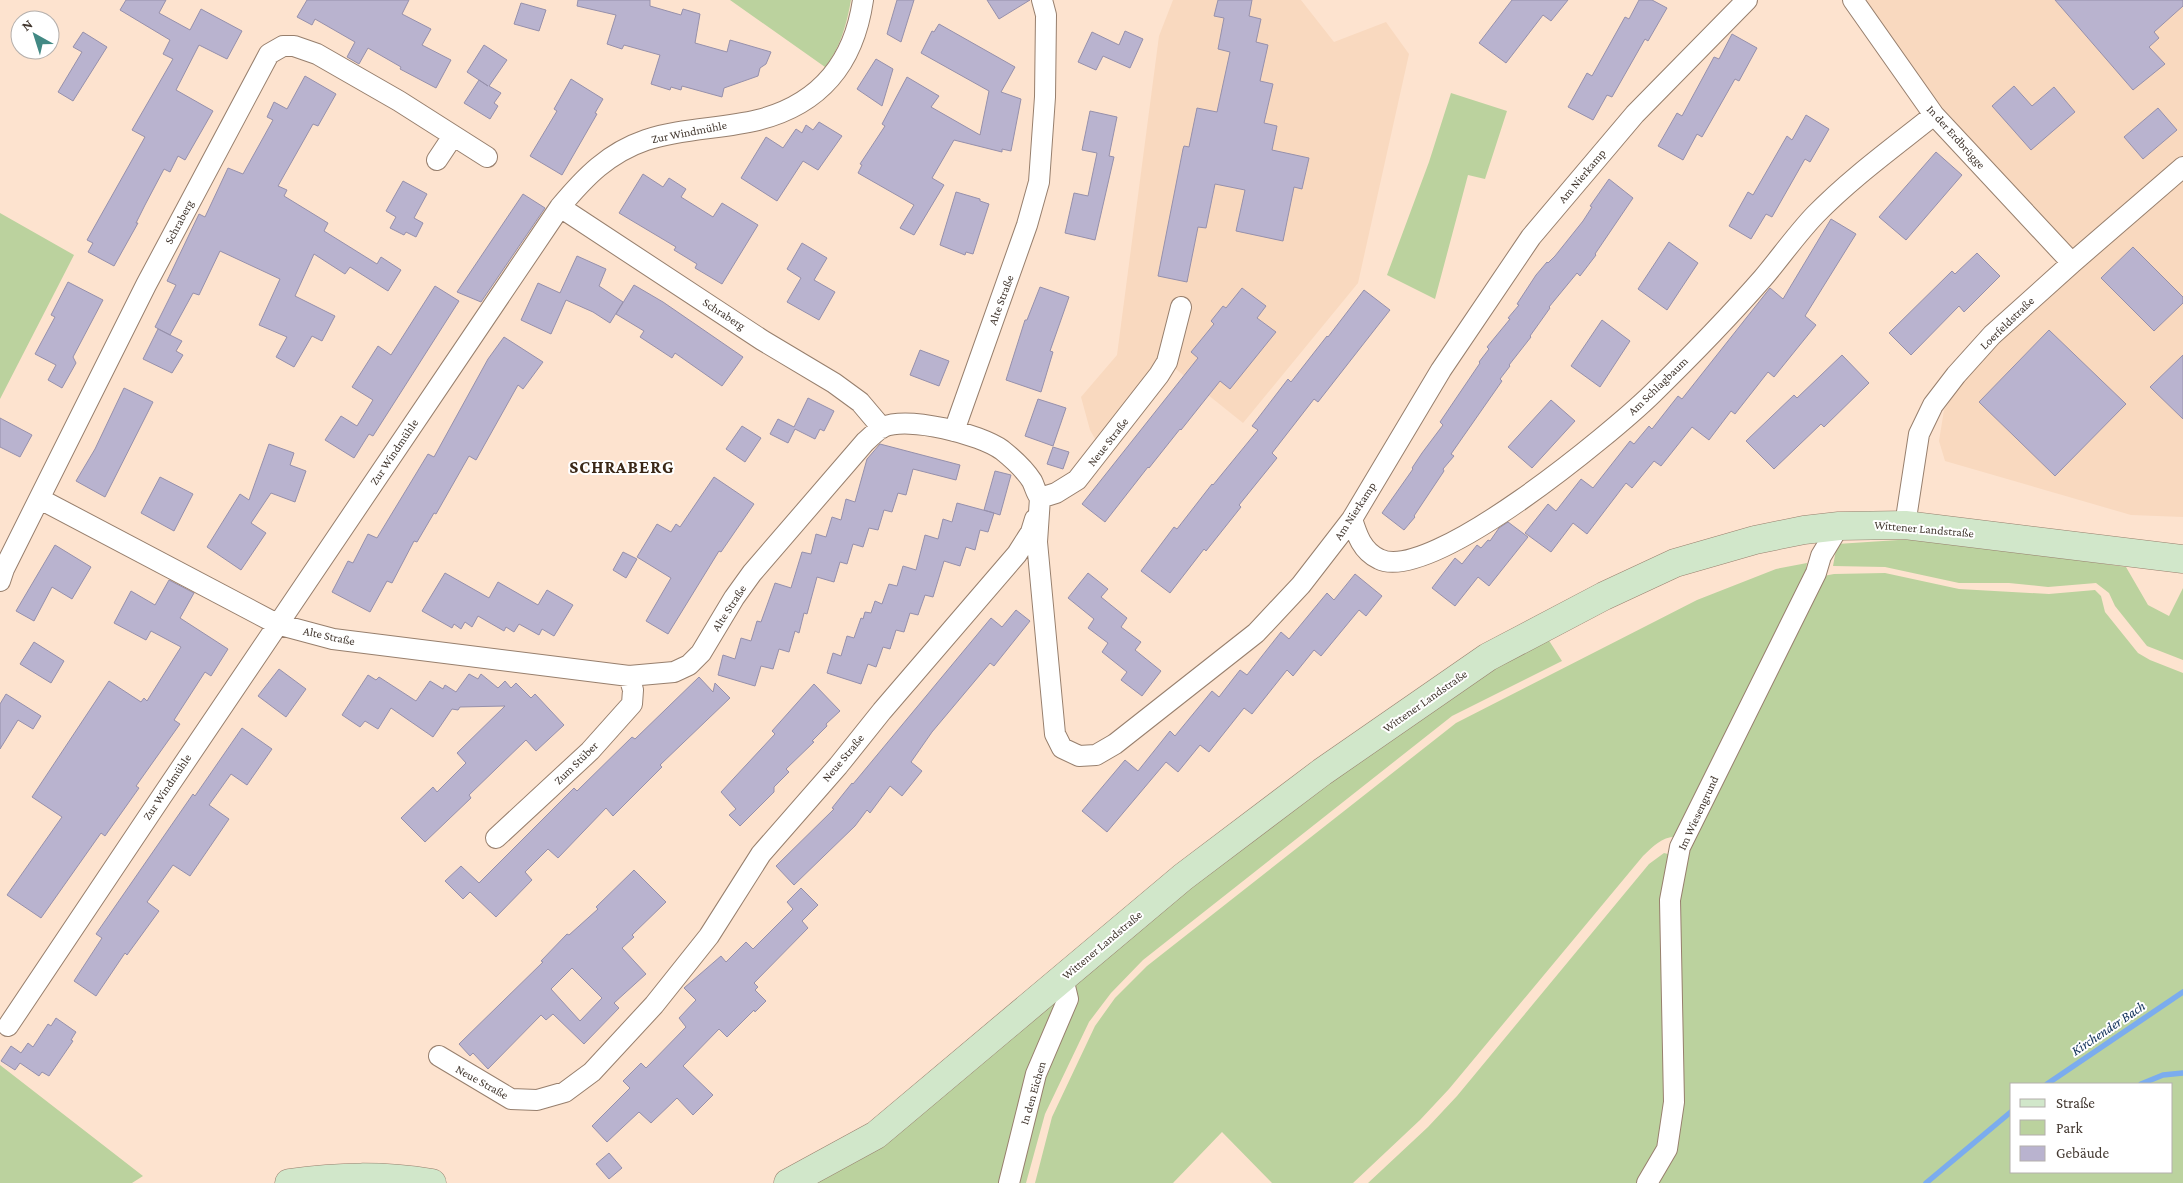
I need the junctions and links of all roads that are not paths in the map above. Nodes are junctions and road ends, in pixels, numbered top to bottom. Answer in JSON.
{"nodes":[{"id":1,"x":864,"y":0,"type":"edge"},
{"id":2,"x":1042,"y":0,"type":"edge"},
{"id":3,"x":1747,"y":0,"type":"edge"},
{"id":4,"x":1853,"y":0,"type":"edge"},
{"id":5,"x":1934,"y":115,"type":"junction"},
{"id":6,"x":453,"y":136,"type":"junction"},
{"id":7,"x":487,"y":157,"type":"dead end"},
{"id":8,"x":437,"y":160,"type":"dead end"},
{"id":9,"x":2183,"y":167,"type":"edge"},
{"id":10,"x":560,"y":207,"type":"junction"},
{"id":11,"x":2072,"y":263,"type":"junction"},
{"id":12,"x":1181,"y":308,"type":"dead end"},
{"id":13,"x":882,"y":428,"type":"junction"},
{"id":14,"x":954,"y":431,"type":"junction"},
{"id":15,"x":1040,"y":498,"type":"junction"},
{"id":16,"x":40,"y":499,"type":"junction"},
{"id":17,"x":1352,"y":519,"type":"junction"},
{"id":18,"x":1904,"y":525,"type":"junction"},
{"id":19,"x":1839,"y":526,"type":"junction"},
{"id":20,"x":2183,"y":559,"type":"edge"},
{"id":21,"x":0,"y":581,"type":"edge"},
{"id":22,"x":277,"y":624,"type":"junction"},
{"id":23,"x":629,"y":676,"type":"junction"},
{"id":24,"x":496,"y":838,"type":"dead end"},
{"id":25,"x":1063,"y":978,"type":"junction"},
{"id":26,"x":8,"y":1026,"type":"dead end"},
{"id":27,"x":439,"y":1056,"type":"dead end"},
{"id":28,"x":288,"y":1183,"type":"edge"},
{"id":29,"x":432,"y":1183,"type":"edge"},
{"id":30,"x":788,"y":1183,"type":"edge"},
{"id":31,"x":1009,"y":1183,"type":"edge"},
{"id":32,"x":1647,"y":1183,"type":"edge"}],
"edges":[{"from":1,"to":10,"type":"street","name":"Zur Windmühle"},
{"from":2,"to":14,"type":"street","name":"Alte Straße"},
{"from":3,"to":17,"type":"street","name":"Am Nierkamp"},
{"from":4,"to":5,"type":"street","name":"In der Erdbrügge"},
{"from":5,"to":11,"type":"street","name":"In der Erdbrügge"},
{"from":5,"to":17,"type":"street","name":"Am Schlagbaum"},
{"from":6,"to":7,"type":"street","name":"Schraberg"},
{"from":6,"to":8,"type":"street"},
{"from":6,"to":16,"type":"street","name":"Schraberg"},
{"from":9,"to":11,"type":"street","name":"Loerfeldstraße"},
{"from":10,"to":13,"type":"street","name":"Schraberg"},
{"from":10,"to":22,"type":"street","name":"Zur Windmühle"},
{"from":11,"to":18,"type":"street","name":"Loerfeldstraße"},
{"from":12,"to":15,"type":"street","name":"Neue Straße"},
{"from":13,"to":14,"type":"street"},
{"from":13,"to":23,"type":"street","name":"Alte Straße"},
{"from":14,"to":15,"type":"street"},
{"from":15,"to":17,"type":"street","name":"Am Nierkamp"},
{"from":15,"to":27,"type":"street","name":"Neue Straße"},
{"from":16,"to":21,"type":"street","name":"Schraberg"},
{"from":16,"to":22,"type":"street","name":"Alte Straße"},
{"from":18,"to":19,"type":"main road","name":"Wittener Landstraße"},
{"from":18,"to":20,"type":"main road","name":"Wittener Landstraße"},
{"from":19,"to":25,"type":"main road","name":"Wittener Landstraße"},
{"from":19,"to":32,"type":"street","name":"Im Wiesengrund"},
{"from":22,"to":23,"type":"street","name":"Alte Straße"},
{"from":22,"to":26,"type":"street","name":"Zur Windmühle"},
{"from":23,"to":24,"type":"street","name":"Zum Stüber"},
{"from":25,"to":30,"type":"main road","name":"Wittener Landstraße"},
{"from":25,"to":31,"type":"street","name":"In den Eichen"},
{"from":28,"to":29,"type":"main road"}]}
